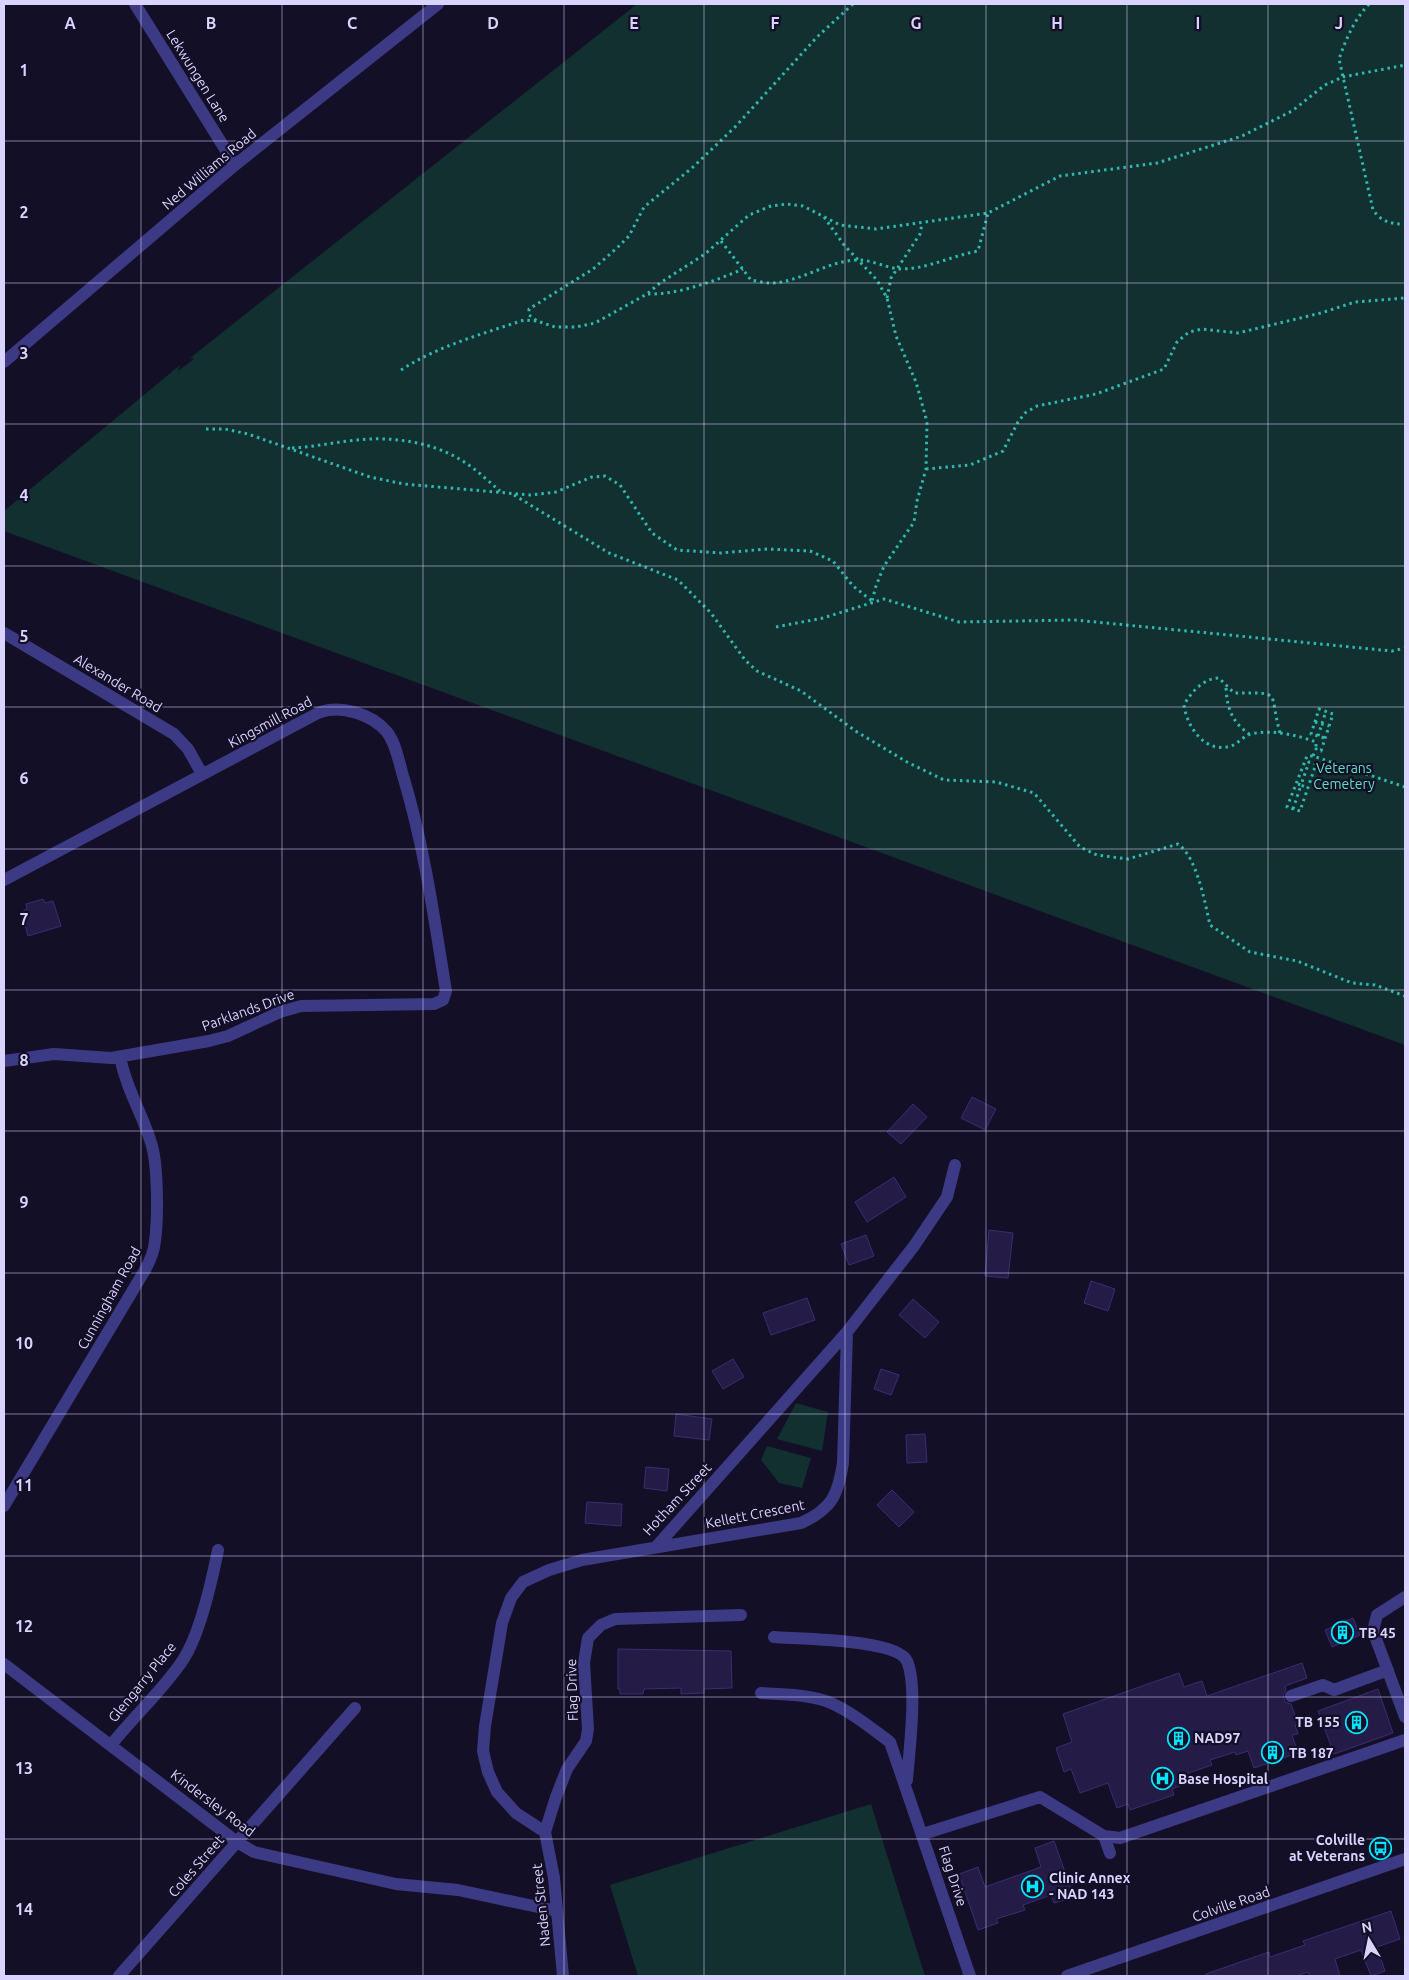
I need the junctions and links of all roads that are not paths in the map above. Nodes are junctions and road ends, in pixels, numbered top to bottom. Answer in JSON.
{"nodes":[{"id":1,"x":135,"y":4,"type":"edge"},
{"id":2,"x":438,"y":4,"type":"edge"},
{"id":3,"x":235,"y":165,"type":"junction"},
{"id":4,"x":4,"y":362,"type":"edge"},
{"id":5,"x":4,"y":632,"type":"edge"},
{"id":6,"x":202,"y":774,"type":"junction"},
{"id":7,"x":4,"y":880,"type":"edge"},
{"id":8,"x":443,"y":1000,"type":"joint"},
{"id":9,"x":120,"y":1057,"type":"junction"},
{"id":10,"x":4,"y":1061,"type":"edge"},
{"id":11,"x":955,"y":1165,"type":"dead end"},
{"id":12,"x":847,"y":1332,"type":"junction"},
{"id":13,"x":4,"y":1506,"type":"edge"},
{"id":14,"x":656,"y":1547,"type":"junction"},
{"id":15,"x":218,"y":1550,"type":"dead end"},
{"id":16,"x":1405,"y":1597,"type":"edge"},
{"id":17,"x":742,"y":1615,"type":"dead end"},
{"id":18,"x":774,"y":1637,"type":"dead end"},
{"id":19,"x":4,"y":1664,"type":"edge"},
{"id":20,"x":1388,"y":1670,"type":"junction"},
{"id":21,"x":761,"y":1693,"type":"dead end"},
{"id":22,"x":1291,"y":1696,"type":"dead end"},
{"id":23,"x":354,"y":1708,"type":"dead end"},
{"id":24,"x":1405,"y":1717,"type":"edge"},
{"id":25,"x":1405,"y":1740,"type":"edge"},
{"id":26,"x":111,"y":1744,"type":"junction"},
{"id":27,"x":906,"y":1785,"type":"junction"},
{"id":28,"x":545,"y":1832,"type":"junction"},
{"id":29,"x":923,"y":1834,"type":"junction"},
{"id":30,"x":1104,"y":1836,"type":"junction"},
{"id":31,"x":237,"y":1842,"type":"junction"},
{"id":32,"x":1110,"y":1853,"type":"dead end"},
{"id":33,"x":1405,"y":1859,"type":"edge"},
{"id":34,"x":557,"y":1911,"type":"junction"},
{"id":35,"x":120,"y":1976,"type":"edge"},
{"id":36,"x":563,"y":1976,"type":"edge"},
{"id":37,"x":970,"y":1976,"type":"edge"},
{"id":38,"x":1067,"y":1976,"type":"edge"}],
"edges":[{"from":1,"to":3,"type":"street","name":"Lekwungen Lane"},
{"from":2,"to":3,"type":"street","name":"Ned Williams Road"},
{"from":3,"to":4,"type":"street","name":"Ned Williams Road"},
{"from":5,"to":6,"type":"street","name":"Alexander Road"},
{"from":6,"to":7,"type":"street","name":"Kingsmill Road"},
{"from":6,"to":8,"type":"street","name":"Kingsmill Road"},
{"from":8,"to":9,"type":"street","name":"Parklands Drive"},
{"from":9,"to":10,"type":"street","name":"Parklands Drive"},
{"from":9,"to":13,"type":"street","name":"Cunningham Road"},
{"from":11,"to":12,"type":"street","name":"Hotham Street"},
{"from":12,"to":14,"type":"street","name":"Hotham Street"},
{"from":12,"to":14,"type":"street","name":"Kellett Crescent"},
{"from":14,"to":28,"type":"street","name":"Hotham Street"},
{"from":15,"to":26,"type":"street","name":"Glengarry Place"},
{"from":16,"to":20,"type":"street"},
{"from":17,"to":28,"type":"street","name":"Flag Drive"},
{"from":18,"to":27,"type":"street"},
{"from":19,"to":26,"type":"street","name":"Kindersley Road"},
{"from":20,"to":22,"type":"street"},
{"from":20,"to":24,"type":"street"},
{"from":21,"to":27,"type":"street","name":"Flag Drive"},
{"from":23,"to":31,"type":"street","name":"Coles Street"},
{"from":25,"to":30,"type":"street"},
{"from":26,"to":31,"type":"street","name":"Kindersley Road"},
{"from":27,"to":29,"type":"street","name":"Flag Drive"},
{"from":28,"to":34,"type":"street","name":"Naden Street"},
{"from":29,"to":30,"type":"street"},
{"from":29,"to":37,"type":"street","name":"Flag Drive"},
{"from":30,"to":32,"type":"street"},
{"from":31,"to":34,"type":"street","name":"Kindersley Road"},
{"from":31,"to":35,"type":"street","name":"Coles Street"},
{"from":33,"to":38,"type":"street","name":"Colville Road"},
{"from":34,"to":36,"type":"street","name":"Naden Street"}]}
